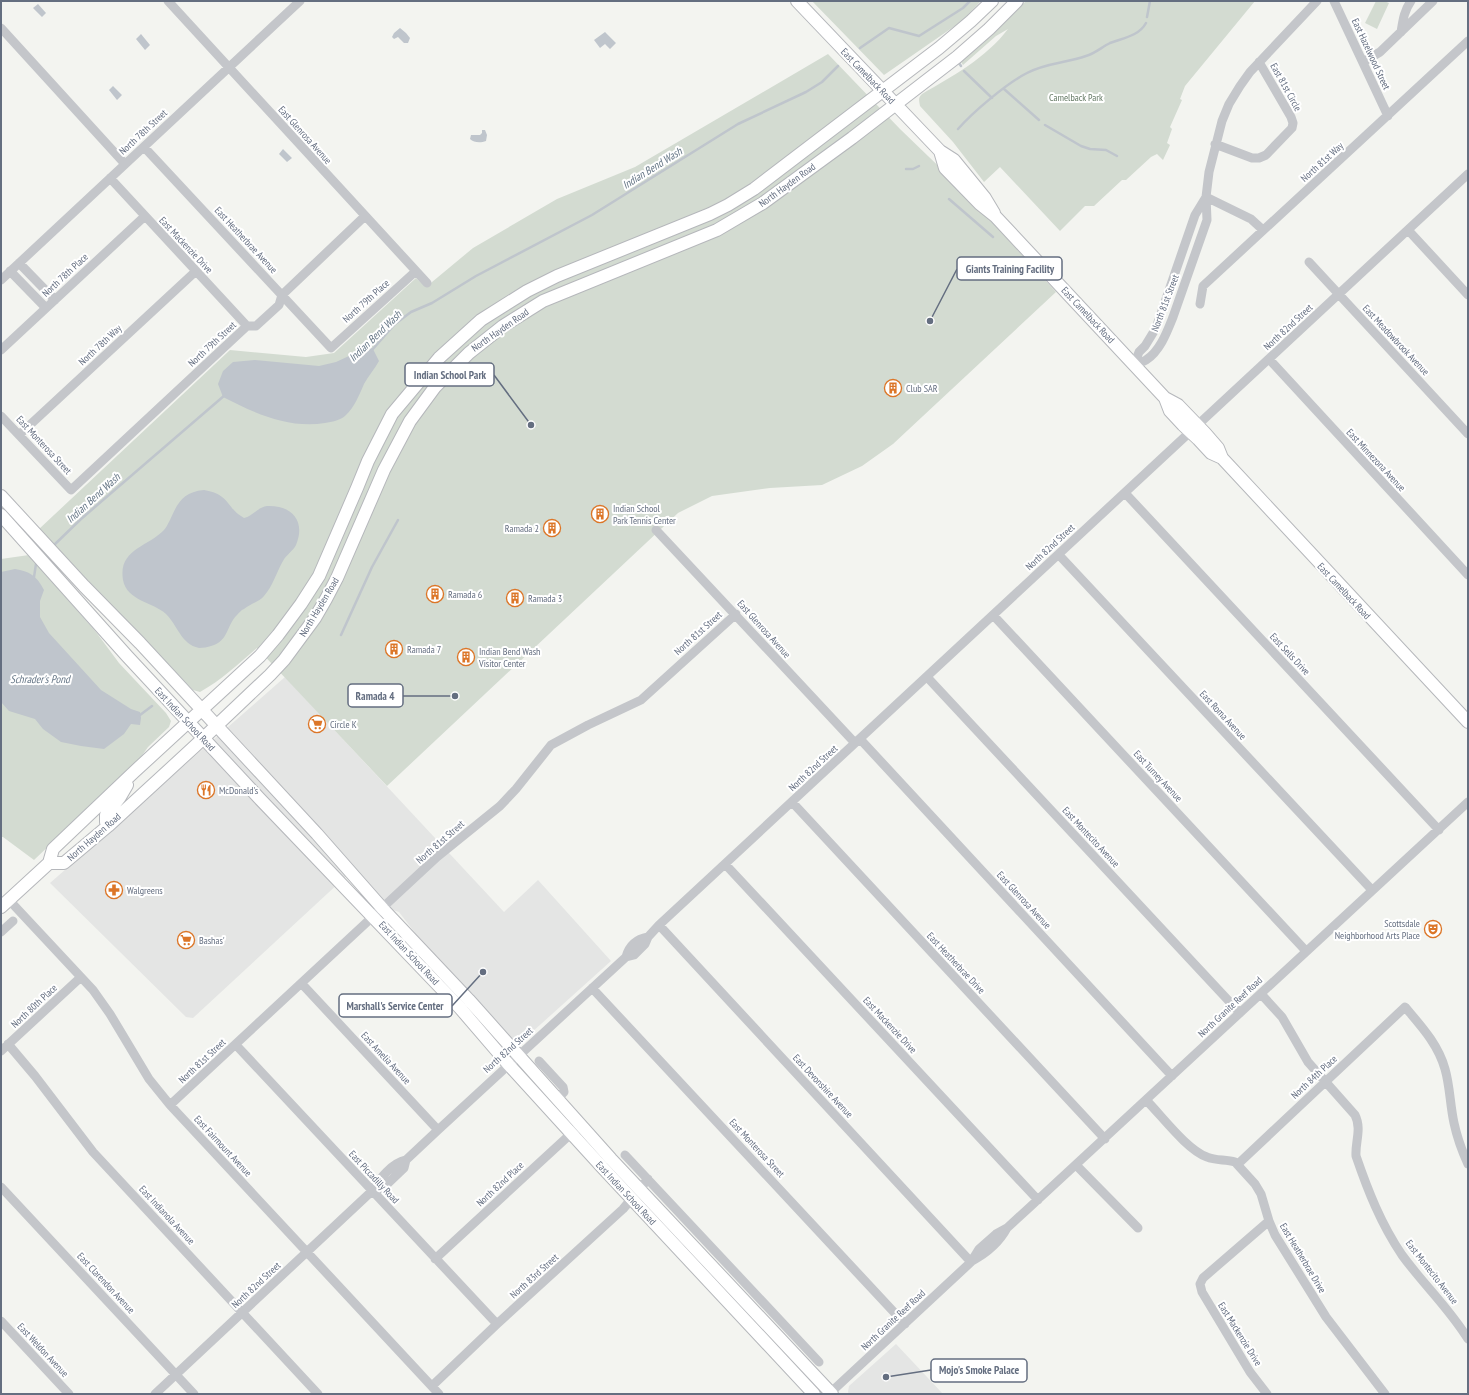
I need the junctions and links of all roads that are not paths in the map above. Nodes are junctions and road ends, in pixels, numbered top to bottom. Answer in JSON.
{"nodes":[{"id":1,"x":168,"y":1,"type":"edge"},
{"id":2,"x":300,"y":1,"type":"edge"},
{"id":3,"x":797,"y":1,"type":"edge"},
{"id":4,"x":992,"y":1,"type":"edge"},
{"id":5,"x":1017,"y":1,"type":"edge"},
{"id":6,"x":1317,"y":1,"type":"edge"},
{"id":7,"x":1334,"y":1,"type":"edge"},
{"id":8,"x":1411,"y":1,"type":"edge"},
{"id":9,"x":1433,"y":1,"type":"edge"},
{"id":10,"x":1,"y":28,"type":"edge"},
{"id":11,"x":1401,"y":32,"type":"junction"},
{"id":12,"x":1468,"y":41,"type":"edge"},
{"id":13,"x":1259,"y":62,"type":"junction"},
{"id":14,"x":1363,"y":62,"type":"junction"},
{"id":15,"x":229,"y":67,"type":"junction"},
{"id":16,"x":882,"y":91,"type":"junction"},
{"id":17,"x":896,"y":105,"type":"junction"},
{"id":18,"x":1388,"y":116,"type":"junction"},
{"id":19,"x":1215,"y":144,"type":"junction"},
{"id":20,"x":144,"y":146,"type":"junction"},
{"id":21,"x":125,"y":164,"type":"junction"},
{"id":22,"x":1468,"y":174,"type":"edge"},
{"id":23,"x":110,"y":178,"type":"junction"},
{"id":24,"x":1206,"y":197,"type":"junction"},
{"id":25,"x":145,"y":216,"type":"junction"},
{"id":26,"x":365,"y":216,"type":"junction"},
{"id":27,"x":1263,"y":230,"type":"junction"},
{"id":28,"x":1408,"y":230,"type":"junction"},
{"id":29,"x":1309,"y":262,"type":"dead end"},
{"id":30,"x":19,"y":263,"type":"junction"},
{"id":31,"x":10,"y":271,"type":"junction"},
{"id":32,"x":196,"y":271,"type":"junction"},
{"id":33,"x":416,"y":271,"type":"junction"},
{"id":34,"x":1,"y":280,"type":"edge"},
{"id":35,"x":427,"y":283,"type":"dead end"},
{"id":36,"x":282,"y":294,"type":"junction"},
{"id":37,"x":1339,"y":294,"type":"junction"},
{"id":38,"x":1468,"y":295,"type":"edge"},
{"id":39,"x":55,"y":300,"type":"junction"},
{"id":40,"x":1200,"y":304,"type":"dead end"},
{"id":41,"x":46,"y":308,"type":"junction"},
{"id":42,"x":247,"y":326,"type":"junction"},
{"id":43,"x":331,"y":348,"type":"joint"},
{"id":44,"x":1,"y":350,"type":"edge"},
{"id":45,"x":1269,"y":359,"type":"junction"},
{"id":46,"x":1134,"y":365,"type":"junction"},
{"id":47,"x":1,"y":416,"type":"edge"},
{"id":48,"x":1194,"y":429,"type":"junction"},
{"id":49,"x":1468,"y":434,"type":"edge"},
{"id":50,"x":18,"y":435,"type":"junction"},
{"id":51,"x":70,"y":490,"type":"joint"},
{"id":52,"x":1125,"y":493,"type":"junction"},
{"id":53,"x":1,"y":496,"type":"edge"},
{"id":54,"x":1,"y":515,"type":"edge"},
{"id":55,"x":656,"y":530,"type":"dead end"},
{"id":56,"x":1058,"y":555,"type":"junction"},
{"id":57,"x":1468,"y":575,"type":"edge"},
{"id":58,"x":736,"y":614,"type":"junction"},
{"id":59,"x":993,"y":615,"type":"junction"},
{"id":60,"x":927,"y":677,"type":"junction"},
{"id":61,"x":202,"y":710,"type":"junction"},
{"id":62,"x":188,"y":722,"type":"junction"},
{"id":63,"x":1468,"y":722,"type":"edge"},
{"id":64,"x":216,"y":725,"type":"junction"},
{"id":65,"x":203,"y":738,"type":"junction"},
{"id":66,"x":857,"y":741,"type":"junction"},
{"id":67,"x":134,"y":772,"type":"junction"},
{"id":68,"x":792,"y":802,"type":"junction"},
{"id":69,"x":1468,"y":802,"type":"edge"},
{"id":70,"x":108,"y":826,"type":"junction"},
{"id":71,"x":1439,"y":830,"type":"junction"},
{"id":72,"x":49,"y":863,"type":"junction"},
{"id":73,"x":725,"y":864,"type":"junction"},
{"id":74,"x":1372,"y":890,"type":"junction"},
{"id":75,"x":5,"y":903,"type":"edge"},
{"id":76,"x":378,"y":913,"type":"junction"},
{"id":77,"x":13,"y":921,"type":"dead end"},
{"id":78,"x":659,"y":926,"type":"junction"},
{"id":79,"x":2,"y":930,"type":"edge"},
{"id":80,"x":1306,"y":951,"type":"junction"},
{"id":81,"x":81,"y":977,"type":"junction"},
{"id":82,"x":302,"y":984,"type":"junction"},
{"id":83,"x":592,"y":988,"type":"junction"},
{"id":84,"x":1261,"y":994,"type":"junction"},
{"id":85,"x":1240,"y":1013,"type":"junction"},
{"id":86,"x":8,"y":1044,"type":"junction"},
{"id":87,"x":236,"y":1044,"type":"junction"},
{"id":88,"x":1,"y":1051,"type":"edge"},
{"id":89,"x":518,"y":1056,"type":"junction"},
{"id":90,"x":539,"y":1062,"type":"dead end"},
{"id":91,"x":509,"y":1065,"type":"junction"},
{"id":92,"x":1172,"y":1076,"type":"junction"},
{"id":93,"x":1326,"y":1082,"type":"junction"},
{"id":94,"x":556,"y":1099,"type":"junction"},
{"id":95,"x":1146,"y":1100,"type":"junction"},
{"id":96,"x":170,"y":1105,"type":"junction"},
{"id":97,"x":576,"y":1129,"type":"junction"},
{"id":98,"x":438,"y":1130,"type":"junction"},
{"id":99,"x":1105,"y":1139,"type":"junction"},
{"id":100,"x":626,"y":1155,"type":"dead end"},
{"id":101,"x":1238,"y":1164,"type":"junction"},
{"id":102,"x":1468,"y":1164,"type":"edge"},
{"id":103,"x":1076,"y":1165,"type":"junction"},
{"id":104,"x":648,"y":1179,"type":"junction"},
{"id":105,"x":1,"y":1187,"type":"edge"},
{"id":106,"x":639,"y":1189,"type":"junction"},
{"id":107,"x":372,"y":1192,"type":"junction"},
{"id":108,"x":632,"y":1199,"type":"junction"},
{"id":109,"x":1038,"y":1200,"type":"junction"},
{"id":110,"x":1269,"y":1221,"type":"junction"},
{"id":111,"x":1138,"y":1228,"type":"dead end"},
{"id":112,"x":307,"y":1252,"type":"junction"},
{"id":113,"x":435,"y":1259,"type":"junction"},
{"id":114,"x":971,"y":1262,"type":"junction"},
{"id":115,"x":242,"y":1312,"type":"junction"},
{"id":116,"x":1,"y":1320,"type":"edge"},
{"id":117,"x":497,"y":1324,"type":"junction"},
{"id":118,"x":904,"y":1324,"type":"junction"},
{"id":119,"x":1468,"y":1339,"type":"edge"},
{"id":120,"x":811,"y":1354,"type":"junction"},
{"id":121,"x":802,"y":1362,"type":"junction"},
{"id":122,"x":819,"y":1362,"type":"dead end"},
{"id":123,"x":176,"y":1374,"type":"junction"},
{"id":124,"x":432,"y":1386,"type":"junction"},
{"id":125,"x":69,"y":1394,"type":"edge"},
{"id":126,"x":155,"y":1394,"type":"edge"},
{"id":127,"x":194,"y":1394,"type":"edge"},
{"id":128,"x":318,"y":1394,"type":"edge"},
{"id":129,"x":439,"y":1394,"type":"edge"},
{"id":130,"x":814,"y":1394,"type":"edge"},
{"id":131,"x":831,"y":1394,"type":"edge"},
{"id":132,"x":1267,"y":1394,"type":"edge"},
{"id":133,"x":1385,"y":1394,"type":"edge"}],
"edges":[{"from":1,"to":15,"type":"street","name":"East Glenrosa Avenue"},
{"from":2,"to":15,"type":"street","name":"North 78th Street"},
{"from":3,"to":16,"type":"main road","name":"East Camelback Road"},
{"from":4,"to":16,"type":"main road","name":"North Hayden Road"},
{"from":5,"to":17,"type":"main road","name":"North Hayden Road"},
{"from":6,"to":13,"type":"street","name":"North 81st Street"},
{"from":7,"to":14,"type":"street","name":"East Hazelwood Street"},
{"from":8,"to":11,"type":"street"},
{"from":9,"to":11,"type":"street"},
{"from":10,"to":21,"type":"street"},
{"from":11,"to":14,"type":"street"},
{"from":12,"to":18,"type":"street","name":"North 81st Way"},
{"from":13,"to":19,"type":"street","name":"North 81st Street"},
{"from":13,"to":19,"type":"street","name":"East 81st Circle"},
{"from":14,"to":18,"type":"street","name":"East Hazelwood Street"},
{"from":15,"to":20,"type":"street","name":"North 78th Street"},
{"from":15,"to":26,"type":"street","name":"East Glenrosa Avenue"},
{"from":16,"to":17,"type":"main road","name":"East Camelback Road"},
{"from":16,"to":61,"type":"main road","name":"North Hayden Road"},
{"from":17,"to":46,"type":"main road","name":"East Camelback Road"},
{"from":17,"to":64,"type":"main road","name":"North Hayden Road"},
{"from":18,"to":27,"type":"street","name":"North 81st Way"},
{"from":19,"to":24,"type":"street","name":"North 81st Street"},
{"from":20,"to":21,"type":"street","name":"North 78th Street"},
{"from":20,"to":36,"type":"street","name":"East Heatherbrae Avenue"},
{"from":21,"to":23,"type":"street","name":"North 78th Street"},
{"from":22,"to":28,"type":"street","name":"North 82nd Street"},
{"from":23,"to":25,"type":"street","name":"East Mackenzie Drive"},
{"from":23,"to":30,"type":"street","name":"North 78th Street"},
{"from":24,"to":27,"type":"street"},
{"from":24,"to":46,"type":"street","name":"North 81st Street"},
{"from":25,"to":32,"type":"street","name":"East Mackenzie Drive"},
{"from":25,"to":39,"type":"street","name":"North 78th Place"},
{"from":26,"to":33,"type":"street","name":"East Glenrosa Avenue"},
{"from":26,"to":36,"type":"street","name":"North 79th Street"},
{"from":27,"to":40,"type":"street","name":"North 81st Way"},
{"from":28,"to":37,"type":"street","name":"North 82nd Street"},
{"from":28,"to":38,"type":"street"},
{"from":29,"to":37,"type":"street","name":"East Meadowbrook Avenue"},
{"from":30,"to":31,"type":"street","name":"North 78th Street"},
{"from":30,"to":39,"type":"street"},
{"from":31,"to":34,"type":"street","name":"North 78th Street"},
{"from":31,"to":41,"type":"street"},
{"from":32,"to":42,"type":"street","name":"East Mackenzie Drive"},
{"from":32,"to":50,"type":"street","name":"North 78th Way"},
{"from":33,"to":35,"type":"street","name":"East Glenrosa Avenue"},
{"from":33,"to":43,"type":"street","name":"North 79th Place"},
{"from":36,"to":42,"type":"street","name":"North 79th Street"},
{"from":36,"to":43,"type":"street","name":"East Heatherbrae Avenue"},
{"from":37,"to":45,"type":"street","name":"North 82nd Street"},
{"from":37,"to":49,"type":"street","name":"East Meadowbrook Avenue"},
{"from":39,"to":41,"type":"street","name":"North 78th Place"},
{"from":41,"to":44,"type":"street","name":"North 78th Place"},
{"from":42,"to":51,"type":"street","name":"North 79th Street"},
{"from":45,"to":48,"type":"street","name":"North 82nd Street"},
{"from":45,"to":57,"type":"street","name":"East Minnezona Avenue"},
{"from":46,"to":48,"type":"main road","name":"East Camelback Road"},
{"from":47,"to":50,"type":"street","name":"East Monterosa Street"},
{"from":48,"to":52,"type":"street","name":"North 82nd Street"},
{"from":48,"to":63,"type":"main road","name":"East Camelback Road"},
{"from":50,"to":51,"type":"street","name":"East Monterosa Street"},
{"from":52,"to":56,"type":"street","name":"North 82nd Street"},
{"from":52,"to":71,"type":"street","name":"East Sells Drive"},
{"from":53,"to":61,"type":"main road","name":"East Indian School Road"},
{"from":54,"to":62,"type":"main road","name":"East Indian School Road"},
{"from":55,"to":58,"type":"street","name":"East Glenrosa Avenue"},
{"from":56,"to":59,"type":"street","name":"North 82nd Street"},
{"from":56,"to":74,"type":"street","name":"East Roma Avenue"},
{"from":58,"to":66,"type":"street","name":"East Glenrosa Avenue"},
{"from":58,"to":76,"type":"street","name":"North 81st Street"},
{"from":59,"to":60,"type":"street","name":"North 82nd Street"},
{"from":59,"to":80,"type":"street","name":"East Turney Avenue"},
{"from":60,"to":66,"type":"street","name":"North 82nd Street"},
{"from":60,"to":85,"type":"street","name":"East Montecito Avenue"},
{"from":61,"to":62,"type":"main road","name":"North Hayden Road"},
{"from":61,"to":64,"type":"main road","name":"East Indian School Road"},
{"from":62,"to":65,"type":"main road","name":"East Indian School Road"},
{"from":62,"to":67,"type":"main road","name":"North Hayden Road"},
{"from":64,"to":65,"type":"main road","name":"North Hayden Road"},
{"from":64,"to":76,"type":"main road","name":"East Indian School Road"},
{"from":65,"to":70,"type":"main road","name":"North Hayden Road"},
{"from":65,"to":76,"type":"main road","name":"East Indian School Road"},
{"from":66,"to":68,"type":"street","name":"North 82nd Street"},
{"from":66,"to":92,"type":"street","name":"East Glenrosa Avenue"},
{"from":67,"to":70,"type":"main road"},
{"from":67,"to":72,"type":"main road","name":"North Hayden Road"},
{"from":68,"to":73,"type":"street","name":"North 82nd Street"},
{"from":68,"to":99,"type":"street","name":"East Heatherbrae Drive"},
{"from":69,"to":71,"type":"street","name":"North Granite Reef Road"},
{"from":70,"to":72,"type":"main road","name":"North Hayden Road"},
{"from":71,"to":74,"type":"street","name":"North Granite Reef Road"},
{"from":72,"to":75,"type":"main road","name":"North Hayden Road"},
{"from":73,"to":78,"type":"street","name":"North 82nd Street"},
{"from":73,"to":109,"type":"street","name":"East Mackenzie Drive"},
{"from":74,"to":80,"type":"street","name":"North Granite Reef Road"},
{"from":75,"to":81,"type":"street","name":"East Fairmount Avenue"},
{"from":76,"to":82,"type":"street","name":"North 81st Street"},
{"from":76,"to":89,"type":"main road","name":"East Indian School Road"},
{"from":76,"to":91,"type":"main road","name":"East Indian School Road"},
{"from":77,"to":79,"type":"street"},
{"from":78,"to":83,"type":"street","name":"North 82nd Street"},
{"from":78,"to":114,"type":"street","name":"East Devonshire Avenue"},
{"from":80,"to":84,"type":"street","name":"North Granite Reef Road"},
{"from":81,"to":86,"type":"street","name":"North 80th Place"},
{"from":81,"to":96,"type":"street","name":"East Fairmount Avenue"},
{"from":82,"to":87,"type":"street","name":"North 81st Street"},
{"from":82,"to":98,"type":"street","name":"East Amelia Avenue"},
{"from":83,"to":89,"type":"street","name":"North 82nd Street"},
{"from":83,"to":118,"type":"street","name":"East Monterosa Street"},
{"from":84,"to":85,"type":"street","name":"North Granite Reef Road"},
{"from":84,"to":93,"type":"street","name":"East Montecito Avenue"},
{"from":85,"to":92,"type":"street","name":"North Granite Reef Road"},
{"from":86,"to":88,"type":"street","name":"North 80th Place"},
{"from":86,"to":115,"type":"street","name":"East Indianola Avenue"},
{"from":87,"to":96,"type":"street","name":"North 81st Street"},
{"from":87,"to":107,"type":"street","name":"East Piccadilly Road"},
{"from":89,"to":91,"type":"street","name":"North 82nd Street"},
{"from":89,"to":94,"type":"main road","name":"East Indian School Road"},
{"from":90,"to":94,"type":"street"},
{"from":91,"to":97,"type":"main road","name":"East Indian School Road"},
{"from":91,"to":98,"type":"street","name":"North 82nd Street"},
{"from":92,"to":95,"type":"street","name":"North Granite Reef Road"},
{"from":93,"to":101,"type":"street","name":"North 84th Place"},
{"from":93,"to":102,"type":"street","name":"North 84th Place"},
{"from":93,"to":119,"type":"street","name":"East Montecito Avenue"},
{"from":94,"to":97,"type":"main road","name":"East Indian School Road"},
{"from":95,"to":99,"type":"street","name":"North Granite Reef Road"},
{"from":95,"to":101,"type":"street"},
{"from":96,"to":112,"type":"street","name":"East Fairmount Avenue"},
{"from":97,"to":106,"type":"main road","name":"East Indian School Road"},
{"from":97,"to":108,"type":"main road","name":"East Indian School Road"},
{"from":97,"to":113,"type":"street","name":"North 82nd Place"},
{"from":98,"to":107,"type":"street","name":"North 82nd Street"},
{"from":99,"to":103,"type":"street","name":"North Granite Reef Road"},
{"from":100,"to":104,"type":"street"},
{"from":101,"to":110,"type":"street","name":"East Heatherbrae Drive"},
{"from":103,"to":109,"type":"street","name":"North Granite Reef Road"},
{"from":103,"to":111,"type":"street"},
{"from":104,"to":106,"type":"street","name":"North 83rd Street"},
{"from":104,"to":120,"type":"street"},
{"from":105,"to":123,"type":"street","name":"East Clarendon Avenue"},
{"from":106,"to":108,"type":"street","name":"North 83rd Street"},
{"from":106,"to":121,"type":"main road","name":"East Indian School Road"},
{"from":107,"to":112,"type":"street","name":"North 82nd Street"},
{"from":107,"to":113,"type":"street","name":"East Piccadilly Road"},
{"from":108,"to":117,"type":"street","name":"North 83rd Street"},
{"from":108,"to":130,"type":"main road","name":"East Indian School Road"},
{"from":109,"to":114,"type":"street","name":"North Granite Reef Road"},
{"from":110,"to":132,"type":"street","name":"East Mackenzie Drive"},
{"from":110,"to":133,"type":"street","name":"East Heatherbrae Drive"},
{"from":112,"to":115,"type":"street","name":"North 82nd Street"},
{"from":112,"to":124,"type":"street","name":"East Fairmount Avenue"},
{"from":113,"to":117,"type":"street","name":"East Piccadilly Road"},
{"from":114,"to":118,"type":"street","name":"North Granite Reef Road"},
{"from":115,"to":123,"type":"street","name":"North 82nd Street"},
{"from":115,"to":128,"type":"street","name":"East Indianola Avenue"},
{"from":116,"to":125,"type":"street","name":"East Weldon Avenue"},
{"from":117,"to":124,"type":"street","name":"North 83rd Street"},
{"from":118,"to":131,"type":"street","name":"North Granite Reef Road"},
{"from":120,"to":121,"type":"street"},
{"from":120,"to":122,"type":"street"},
{"from":121,"to":131,"type":"main road","name":"East Indian School Road"},
{"from":123,"to":126,"type":"street","name":"North 82nd Street"},
{"from":123,"to":127,"type":"street","name":"East Clarendon Avenue"},
{"from":124,"to":129,"type":"street","name":"East Fairmount Avenue"}]}
